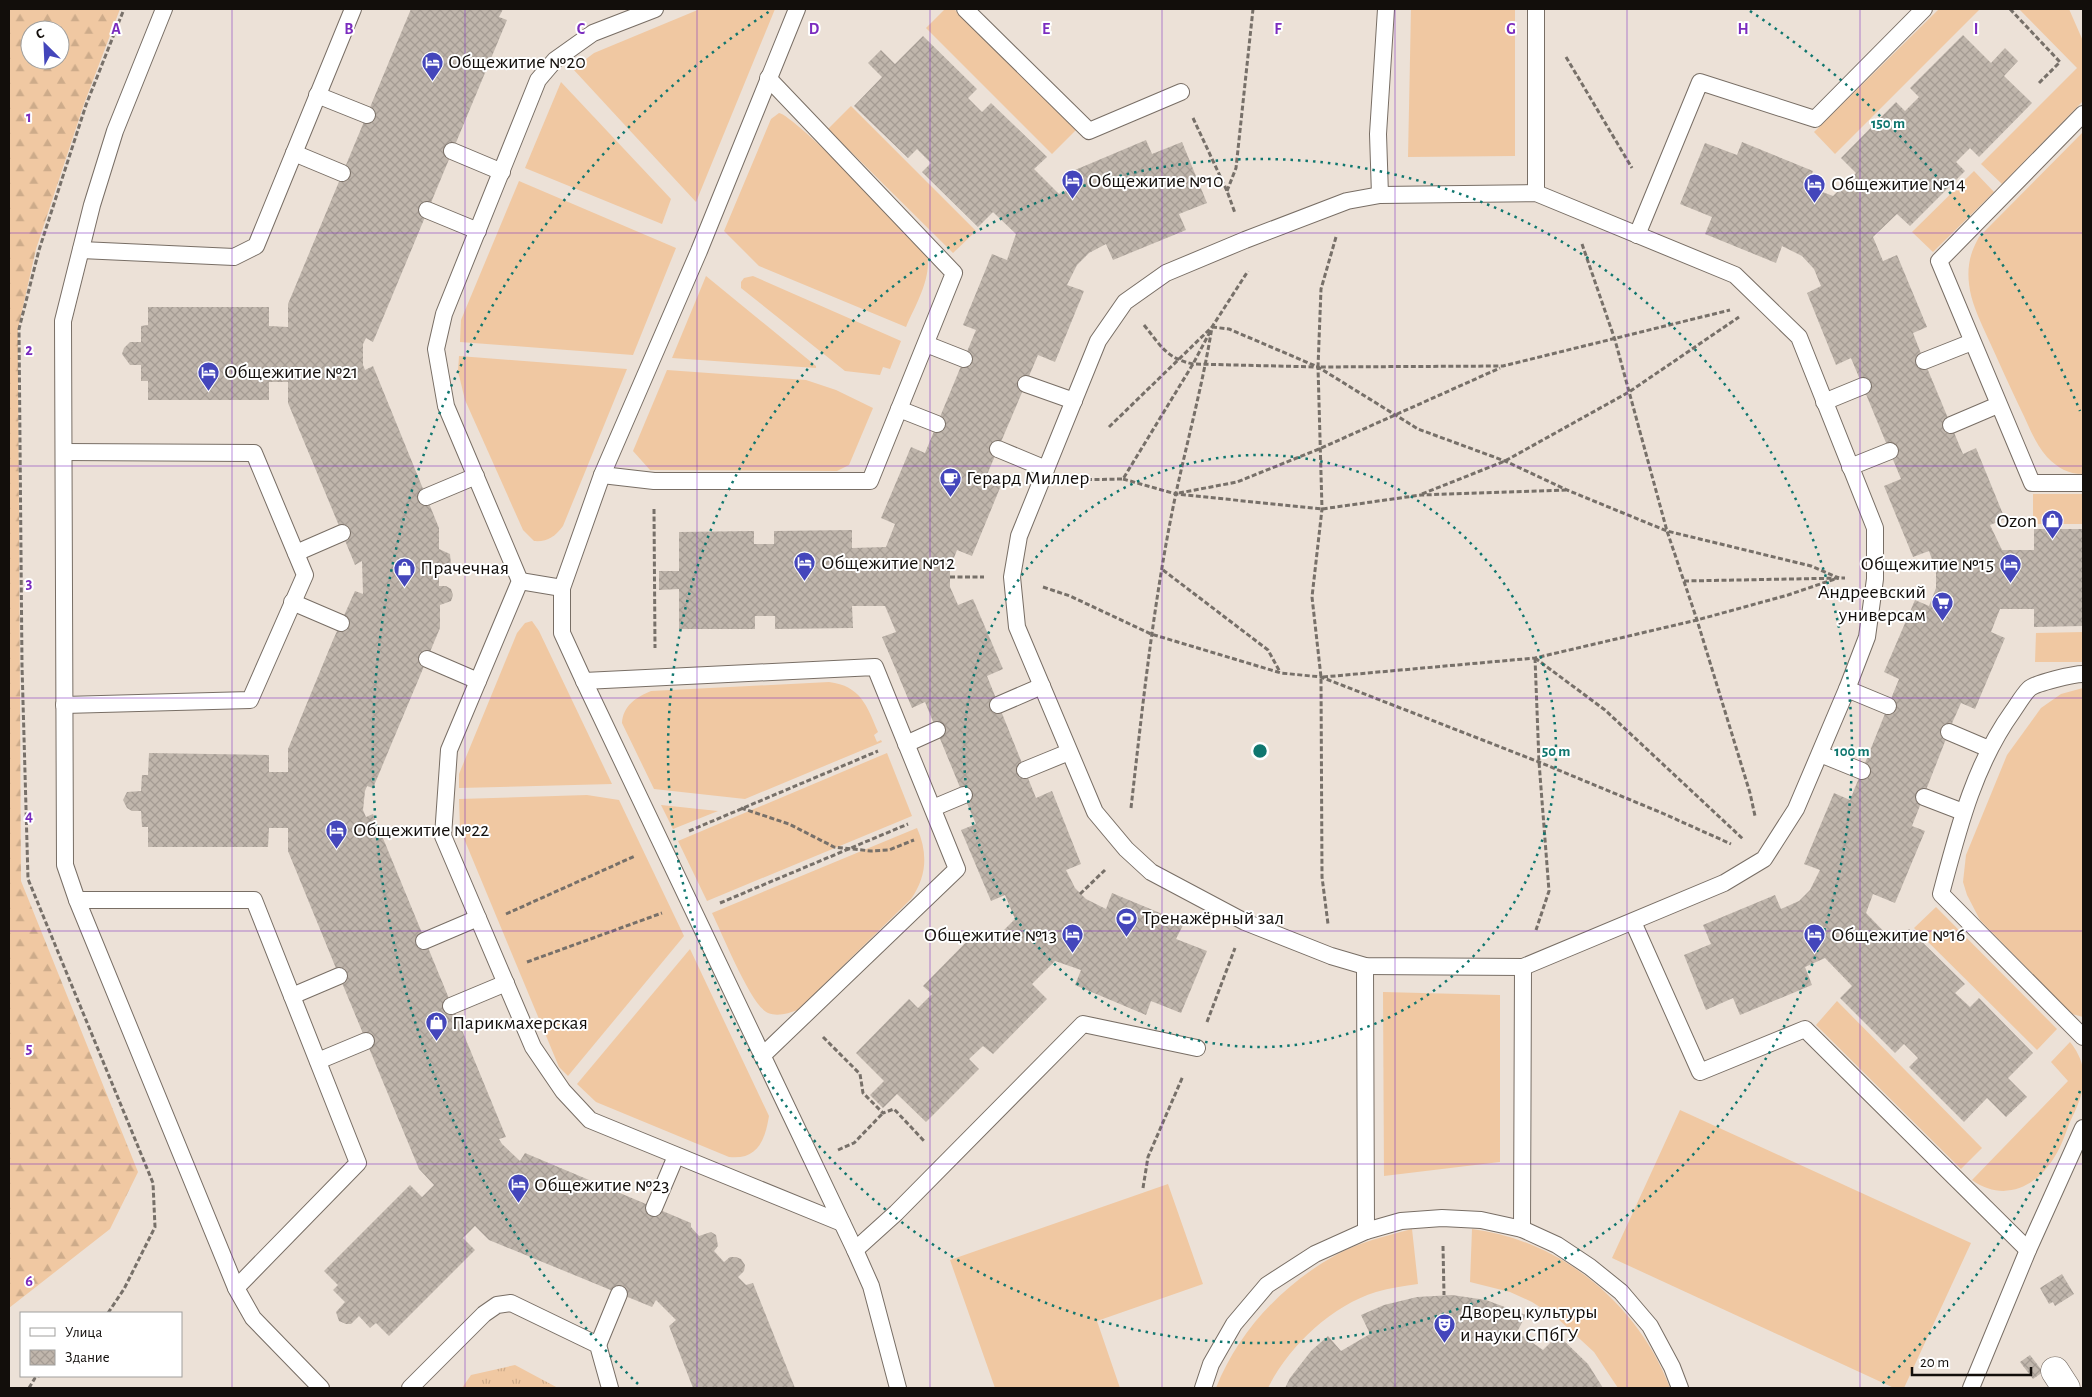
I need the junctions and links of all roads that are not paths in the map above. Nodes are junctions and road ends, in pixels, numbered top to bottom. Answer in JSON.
{"nodes":[{"id":1,"x":164,"y":9,"type":"edge"},
{"id":2,"x":353,"y":9,"type":"edge"},
{"id":3,"x":655,"y":9,"type":"edge"},
{"id":4,"x":797,"y":9,"type":"edge"},
{"id":5,"x":965,"y":9,"type":"edge"},
{"id":6,"x":1386,"y":9,"type":"edge"},
{"id":7,"x":1536,"y":9,"type":"edge"},
{"id":8,"x":1924,"y":9,"type":"edge"},
{"id":9,"x":768,"y":78,"type":"junction"},
{"id":10,"x":1181,"y":92,"type":"road end"},
{"id":11,"x":317,"y":96,"type":"junction"},
{"id":12,"x":2083,"y":114,"type":"edge"},
{"id":13,"x":367,"y":115,"type":"dead end"},
{"id":14,"x":452,"y":151,"type":"dead end"},
{"id":15,"x":294,"y":153,"type":"junction"},
{"id":16,"x":502,"y":172,"type":"junction"},
{"id":17,"x":342,"y":173,"type":"dead end"},
{"id":18,"x":1536,"y":193,"type":"junction"},
{"id":19,"x":1380,"y":195,"type":"junction"},
{"id":20,"x":427,"y":210,"type":"dead end"},
{"id":21,"x":478,"y":231,"type":"junction"},
{"id":22,"x":1637,"y":235,"type":"junction"},
{"id":23,"x":81,"y":250,"type":"junction"},
{"id":24,"x":1972,"y":342,"type":"junction"},
{"id":25,"x":926,"y":344,"type":"junction"},
{"id":26,"x":964,"y":359,"type":"dead end"},
{"id":27,"x":1924,"y":361,"type":"dead end"},
{"id":28,"x":1026,"y":384,"type":"dead end"},
{"id":29,"x":1863,"y":386,"type":"dead end"},
{"id":30,"x":1074,"y":401,"type":"junction"},
{"id":31,"x":1824,"y":402,"type":"junction"},
{"id":32,"x":1998,"y":405,"type":"junction"},
{"id":33,"x":899,"y":408,"type":"junction"},
{"id":34,"x":937,"y":424,"type":"dead end"},
{"id":35,"x":1951,"y":425,"type":"dead end"},
{"id":36,"x":998,"y":449,"type":"dead end"},
{"id":37,"x":1890,"y":451,"type":"dead end"},
{"id":38,"x":64,"y":452,"type":"junction"},
{"id":39,"x":1850,"y":467,"type":"junction"},
{"id":40,"x":1046,"y":469,"type":"junction"},
{"id":41,"x":602,"y":475,"type":"junction"},
{"id":42,"x":476,"y":476,"type":"junction"},
{"id":43,"x":2083,"y":483,"type":"edge"},
{"id":44,"x":426,"y":497,"type":"dead end"},
{"id":45,"x":342,"y":533,"type":"dead end"},
{"id":46,"x":296,"y":553,"type":"junction"},
{"id":47,"x":520,"y":581,"type":"junction"},
{"id":48,"x":562,"y":588,"type":"junction"},
{"id":49,"x":292,"y":602,"type":"junction"},
{"id":50,"x":341,"y":623,"type":"dead end"},
{"id":51,"x":426,"y":659,"type":"dead end"},
{"id":52,"x":2083,"y":674,"type":"edge"},
{"id":53,"x":478,"y":681,"type":"junction"},
{"id":54,"x":584,"y":681,"type":"junction"},
{"id":55,"x":1042,"y":686,"type":"junction"},
{"id":56,"x":1847,"y":689,"type":"junction"},
{"id":57,"x":64,"y":705,"type":"junction"},
{"id":58,"x":998,"y":705,"type":"dead end"},
{"id":59,"x":1888,"y":706,"type":"dead end"},
{"id":60,"x":937,"y":730,"type":"dead end"},
{"id":61,"x":1949,"y":732,"type":"dead end"},
{"id":62,"x":905,"y":742,"type":"junction"},
{"id":63,"x":1989,"y":749,"type":"junction"},
{"id":64,"x":1069,"y":752,"type":"junction"},
{"id":65,"x":1820,"y":754,"type":"junction"},
{"id":66,"x":1025,"y":770,"type":"dead end"},
{"id":67,"x":1862,"y":771,"type":"dead end"},
{"id":68,"x":964,"y":795,"type":"dead end"},
{"id":69,"x":1924,"y":797,"type":"dead end"},
{"id":70,"x":933,"y":811,"type":"junction"},
{"id":71,"x":1963,"y":812,"type":"junction"},
{"id":72,"x":77,"y":900,"type":"junction"},
{"id":73,"x":480,"y":922,"type":"junction"},
{"id":74,"x":1633,"y":922,"type":"junction"},
{"id":75,"x":424,"y":941,"type":"dead end"},
{"id":76,"x":1364,"y":966,"type":"junction"},
{"id":77,"x":1523,"y":967,"type":"junction"},
{"id":78,"x":339,"y":976,"type":"dead end"},
{"id":79,"x":503,"y":977,"type":"junction"},
{"id":80,"x":292,"y":996,"type":"junction"},
{"id":81,"x":451,"y":1006,"type":"dead end"},
{"id":82,"x":2083,"y":1036,"type":"edge"},
{"id":83,"x":366,"y":1041,"type":"dead end"},
{"id":84,"x":1197,"y":1048,"type":"dead end"},
{"id":85,"x":762,"y":1056,"type":"junction"},
{"id":86,"x":318,"y":1061,"type":"junction"},
{"id":87,"x":2083,"y":1128,"type":"edge"},
{"id":88,"x":676,"y":1156,"type":"junction"},
{"id":89,"x":654,"y":1208,"type":"dead end"},
{"id":90,"x":842,"y":1223,"type":"junction"},
{"id":91,"x":1522,"y":1229,"type":"junction"},
{"id":92,"x":1366,"y":1231,"type":"junction"},
{"id":93,"x":854,"y":1250,"type":"junction"},
{"id":94,"x":2028,"y":1250,"type":"junction"},
{"id":95,"x":236,"y":1288,"type":"junction"},
{"id":96,"x":619,"y":1294,"type":"dead end"},
{"id":97,"x":598,"y":1345,"type":"junction"},
{"id":98,"x":321,"y":1388,"type":"edge"},
{"id":99,"x":410,"y":1388,"type":"edge"},
{"id":100,"x":610,"y":1388,"type":"edge"},
{"id":101,"x":898,"y":1388,"type":"edge"},
{"id":102,"x":1203,"y":1388,"type":"edge"},
{"id":103,"x":1680,"y":1388,"type":"edge"},
{"id":104,"x":1971,"y":1388,"type":"edge"}],
"edges":[{"from":1,"to":23,"type":"lane"},
{"from":2,"to":11,"type":"lane"},
{"from":3,"to":16,"type":"lane"},
{"from":4,"to":9,"type":"lane"},
{"from":5,"to":10,"type":"lane"},
{"from":6,"to":19,"type":"lane"},
{"from":7,"to":18,"type":"lane"},
{"from":8,"to":22,"type":"lane"},
{"from":9,"to":25,"type":"lane"},
{"from":9,"to":41,"type":"lane"},
{"from":11,"to":13,"type":"lane"},
{"from":11,"to":15,"type":"lane"},
{"from":12,"to":24,"type":"lane"},
{"from":14,"to":16,"type":"lane"},
{"from":15,"to":17,"type":"lane"},
{"from":15,"to":23,"type":"lane"},
{"from":16,"to":21,"type":"lane"},
{"from":18,"to":19,"type":"lane"},
{"from":18,"to":22,"type":"lane"},
{"from":19,"to":30,"type":"lane"},
{"from":20,"to":21,"type":"lane"},
{"from":21,"to":42,"type":"lane"},
{"from":22,"to":31,"type":"lane"},
{"from":23,"to":38,"type":"lane"},
{"from":24,"to":27,"type":"lane"},
{"from":24,"to":32,"type":"lane"},
{"from":25,"to":26,"type":"lane"},
{"from":25,"to":33,"type":"lane"},
{"from":28,"to":30,"type":"lane"},
{"from":29,"to":31,"type":"lane"},
{"from":30,"to":40,"type":"lane"},
{"from":31,"to":39,"type":"lane"},
{"from":32,"to":35,"type":"lane"},
{"from":32,"to":43,"type":"lane"},
{"from":33,"to":34,"type":"lane"},
{"from":33,"to":41,"type":"lane"},
{"from":36,"to":40,"type":"lane"},
{"from":37,"to":39,"type":"lane"},
{"from":38,"to":46,"type":"lane"},
{"from":38,"to":57,"type":"lane"},
{"from":39,"to":56,"type":"lane"},
{"from":40,"to":55,"type":"lane"},
{"from":41,"to":48,"type":"lane"},
{"from":42,"to":44,"type":"lane"},
{"from":42,"to":47,"type":"lane"},
{"from":45,"to":46,"type":"lane"},
{"from":46,"to":49,"type":"lane"},
{"from":47,"to":48,"type":"lane"},
{"from":47,"to":53,"type":"lane"},
{"from":48,"to":54,"type":"lane"},
{"from":49,"to":50,"type":"lane"},
{"from":49,"to":57,"type":"lane"},
{"from":51,"to":53,"type":"lane"},
{"from":52,"to":63,"type":"lane"},
{"from":53,"to":73,"type":"lane"},
{"from":54,"to":62,"type":"lane"},
{"from":54,"to":85,"type":"lane"},
{"from":55,"to":58,"type":"lane"},
{"from":55,"to":64,"type":"lane"},
{"from":56,"to":59,"type":"lane"},
{"from":56,"to":65,"type":"lane"},
{"from":57,"to":72,"type":"lane"},
{"from":60,"to":62,"type":"lane"},
{"from":61,"to":63,"type":"lane"},
{"from":62,"to":70,"type":"lane"},
{"from":63,"to":71,"type":"lane"},
{"from":64,"to":66,"type":"lane"},
{"from":64,"to":76,"type":"lane"},
{"from":65,"to":67,"type":"lane"},
{"from":65,"to":74,"type":"lane"},
{"from":68,"to":70,"type":"lane"},
{"from":69,"to":71,"type":"lane"},
{"from":70,"to":85,"type":"lane"},
{"from":71,"to":82,"type":"lane"},
{"from":72,"to":80,"type":"lane"},
{"from":72,"to":95,"type":"lane"},
{"from":73,"to":75,"type":"lane"},
{"from":73,"to":79,"type":"lane"},
{"from":74,"to":77,"type":"lane"},
{"from":74,"to":94,"type":"lane"},
{"from":76,"to":77,"type":"lane"},
{"from":76,"to":92,"type":"lane"},
{"from":77,"to":91,"type":"lane"},
{"from":78,"to":80,"type":"lane"},
{"from":79,"to":81,"type":"lane"},
{"from":79,"to":88,"type":"lane"},
{"from":80,"to":86,"type":"lane"},
{"from":83,"to":86,"type":"lane"},
{"from":84,"to":93,"type":"lane"},
{"from":85,"to":90,"type":"lane"},
{"from":86,"to":95,"type":"lane"},
{"from":87,"to":94,"type":"lane"},
{"from":88,"to":89,"type":"lane"},
{"from":88,"to":90,"type":"lane"},
{"from":90,"to":93,"type":"lane"},
{"from":91,"to":92,"type":"lane"},
{"from":91,"to":103,"type":"lane"},
{"from":92,"to":102,"type":"lane"},
{"from":93,"to":101,"type":"lane"},
{"from":94,"to":104,"type":"lane"},
{"from":95,"to":98,"type":"lane"},
{"from":96,"to":97,"type":"lane"},
{"from":97,"to":99,"type":"lane"},
{"from":97,"to":100,"type":"lane"}]}
